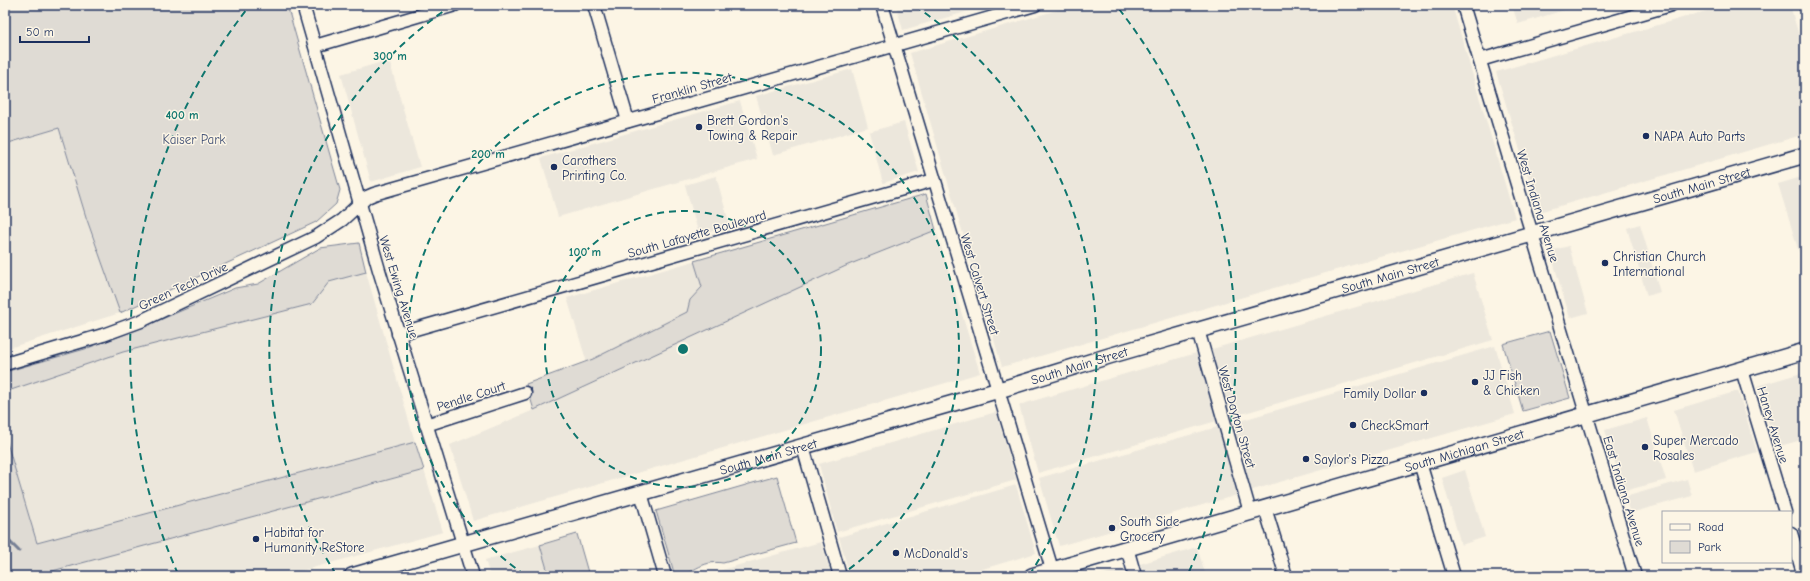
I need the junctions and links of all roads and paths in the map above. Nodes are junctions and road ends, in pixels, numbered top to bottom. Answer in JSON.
{"nodes":[{"id":1,"x":303,"y":5,"type":"edge"},
{"id":2,"x":455,"y":5,"type":"edge"},
{"id":3,"x":594,"y":5,"type":"edge"},
{"id":4,"x":882,"y":5,"type":"edge"},
{"id":5,"x":1035,"y":5,"type":"edge"},
{"id":6,"x":1463,"y":5,"type":"edge"},
{"id":7,"x":1671,"y":5,"type":"edge"},
{"id":8,"x":314,"y":46,"type":"junction"},
{"id":9,"x":894,"y":46,"type":"junction"},
{"id":10,"x":1480,"y":60,"type":"junction"},
{"id":11,"x":628,"y":121,"type":"junction"},
{"id":12,"x":1805,"y":155,"type":"edge"},
{"id":13,"x":934,"y":180,"type":"junction"},
{"id":14,"x":360,"y":204,"type":"junction"},
{"id":15,"x":1531,"y":234,"type":"junction"},
{"id":16,"x":1198,"y":330,"type":"junction"},
{"id":17,"x":398,"y":334,"type":"junction"},
{"id":18,"x":1805,"y":351,"type":"edge"},
{"id":19,"x":5,"y":364,"type":"edge"},
{"id":20,"x":1742,"y":370,"type":"junction"},
{"id":21,"x":999,"y":390,"type":"junction"},
{"id":22,"x":525,"y":393,"type":"dead end"},
{"id":23,"x":1586,"y":415,"type":"junction"},
{"id":24,"x":426,"y":424,"type":"junction"},
{"id":25,"x":802,"y":447,"type":"junction"},
{"id":26,"x":1420,"y":463,"type":"junction"},
{"id":27,"x":641,"y":493,"type":"junction"},
{"id":28,"x":1265,"y":508,"type":"junction"},
{"id":29,"x":1785,"y":511,"type":"edge"},
{"id":30,"x":1250,"y":512,"type":"junction"},
{"id":31,"x":1792,"y":535,"type":"edge"},
{"id":32,"x":463,"y":545,"type":"junction"},
{"id":33,"x":1127,"y":548,"type":"junction"},
{"id":34,"x":1054,"y":573,"type":"edge"},
{"id":35,"x":352,"y":576,"type":"edge"},
{"id":36,"x":473,"y":576,"type":"edge"},
{"id":37,"x":665,"y":576,"type":"edge"},
{"id":38,"x":840,"y":576,"type":"edge"},
{"id":39,"x":1032,"y":576,"type":"edge"},
{"id":40,"x":1135,"y":576,"type":"edge"},
{"id":41,"x":1286,"y":576,"type":"edge"},
{"id":42,"x":1454,"y":576,"type":"edge"},
{"id":43,"x":1635,"y":576,"type":"edge"},
{"id":44,"x":1804,"y":576,"type":"edge"}],
"edges":[{"from":1,"to":8,"type":"street","name":"West Ewing Avenue"},
{"from":2,"to":8,"type":"street"},
{"from":3,"to":11,"type":"street"},
{"from":4,"to":9,"type":"street","name":"West Calvert Street"},
{"from":5,"to":9,"type":"street","name":"Franklin Street"},
{"from":6,"to":10,"type":"street","name":"West Indiana Avenue"},
{"from":7,"to":10,"type":"street"},
{"from":8,"to":14,"type":"street","name":"West Ewing Avenue"},
{"from":9,"to":11,"type":"street","name":"Franklin Street"},
{"from":9,"to":13,"type":"street","name":"West Calvert Street"},
{"from":10,"to":15,"type":"street","name":"West Indiana Avenue"},
{"from":11,"to":14,"type":"street","name":"Franklin Street"},
{"from":12,"to":15,"type":"main road","name":"South Main Street"},
{"from":13,"to":17,"type":"street","name":"South Lafayette Boulevard"},
{"from":13,"to":21,"type":"street","name":"West Calvert Street"},
{"from":14,"to":17,"type":"street","name":"West Ewing Avenue"},
{"from":14,"to":19,"type":"street","name":"Green Tech Drive"},
{"from":15,"to":16,"type":"main road","name":"South Main Street"},
{"from":15,"to":23,"type":"street","name":"West Indiana Avenue"},
{"from":16,"to":21,"type":"main road","name":"South Main Street"},
{"from":16,"to":30,"type":"street","name":"West Dayton Street"},
{"from":17,"to":24,"type":"street","name":"West Ewing Avenue"},
{"from":18,"to":20,"type":"main road","name":"South Michigan Street"},
{"from":20,"to":23,"type":"main road","name":"South Michigan Street"},
{"from":20,"to":29,"type":"street","name":"Haney Avenue"},
{"from":21,"to":25,"type":"main road","name":"South Main Street"},
{"from":21,"to":34,"type":"street","name":"West Calvert Street"},
{"from":22,"to":24,"type":"street","name":"Pendle Court"},
{"from":23,"to":26,"type":"main road","name":"South Michigan Street"},
{"from":23,"to":43,"type":"street","name":"East Indiana Avenue"},
{"from":24,"to":32,"type":"street","name":"West Ewing Avenue"},
{"from":25,"to":27,"type":"main road","name":"South Main Street"},
{"from":25,"to":38,"type":"street"},
{"from":26,"to":28,"type":"main road","name":"South Michigan Street"},
{"from":26,"to":42,"type":"street"},
{"from":27,"to":32,"type":"main road","name":"South Main Street"},
{"from":27,"to":37,"type":"street"},
{"from":28,"to":30,"type":"main road","name":"South Michigan Street"},
{"from":28,"to":41,"type":"street"},
{"from":30,"to":33,"type":"main road","name":"South Michigan Street"},
{"from":31,"to":44,"type":"street"},
{"from":32,"to":35,"type":"main road","name":"South Main Street"},
{"from":32,"to":36,"type":"street","name":"West Ewing Avenue"},
{"from":33,"to":34,"type":"main road","name":"South Michigan Street"},
{"from":33,"to":40,"type":"street"},
{"from":34,"to":39,"type":"main road","name":"South Michigan Street"}]}
